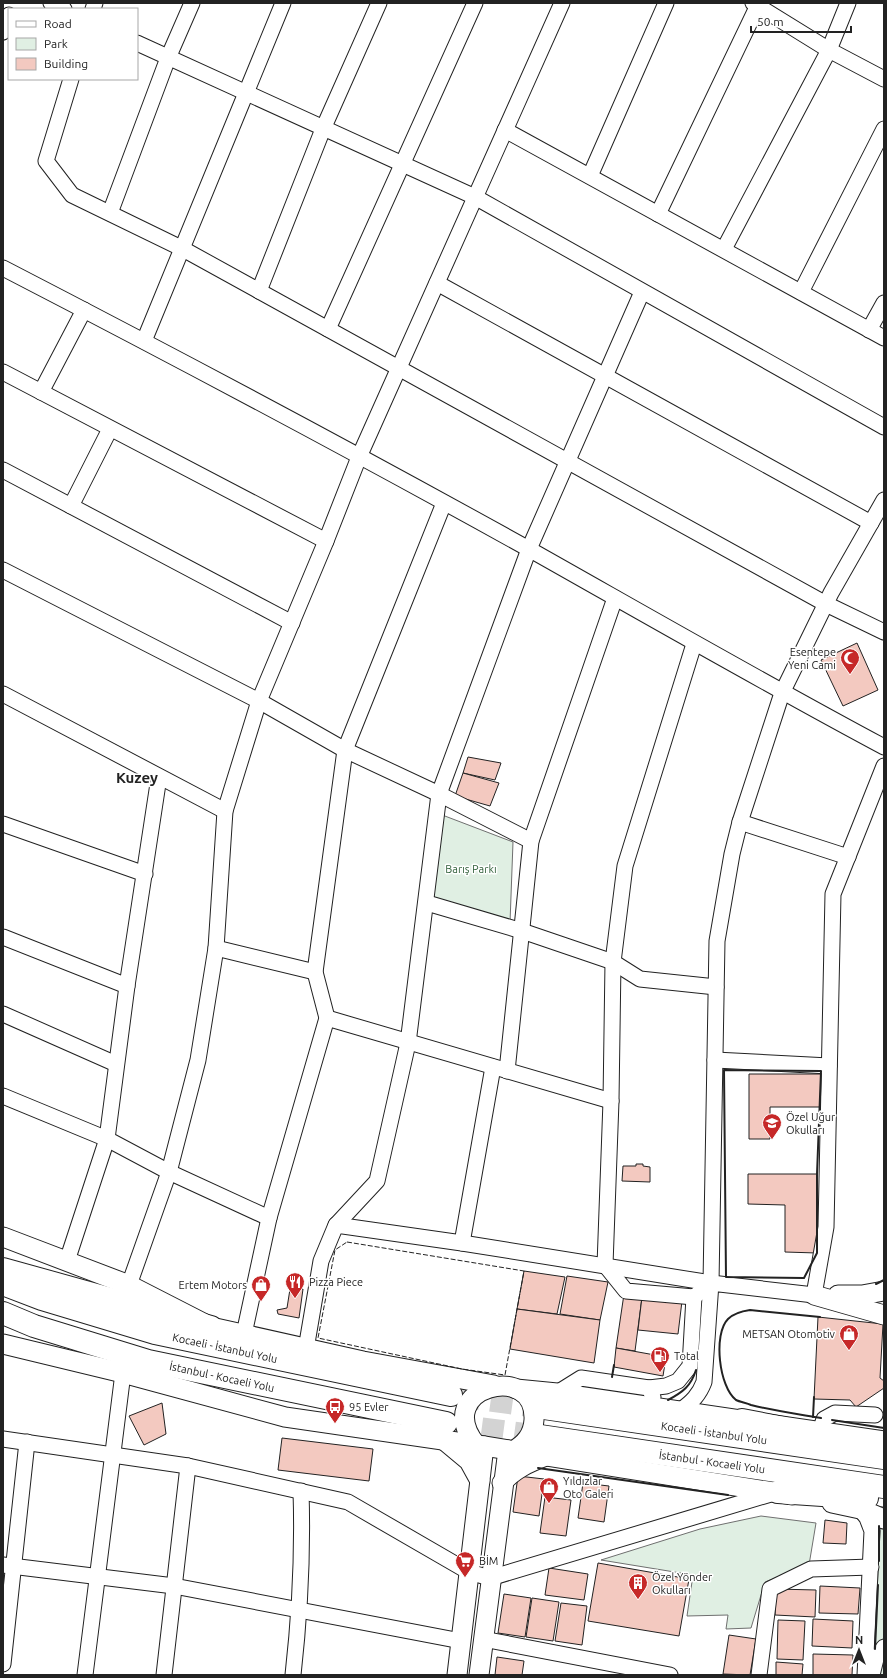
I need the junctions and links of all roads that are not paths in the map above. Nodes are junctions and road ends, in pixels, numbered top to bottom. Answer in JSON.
{"nodes":[{"id":1,"x":51,"y":3,"type":"edge"},
{"id":2,"x":192,"y":3,"type":"edge"},
{"id":3,"x":283,"y":3,"type":"edge"},
{"id":4,"x":378,"y":3,"type":"edge"},
{"id":5,"x":475,"y":3,"type":"edge"},
{"id":6,"x":562,"y":3,"type":"edge"},
{"id":7,"x":666,"y":3,"type":"edge"},
{"id":8,"x":848,"y":3,"type":"edge"},
{"id":9,"x":757,"y":4,"type":"edge"},
{"id":10,"x":62,"y":8,"type":"edge"},
{"id":11,"x":8,"y":18,"type":"edge"},
{"id":12,"x":3,"y":32,"type":"edge"},
{"id":13,"x":138,"y":43,"type":"edge"},
{"id":14,"x":829,"y":50,"type":"junction"},
{"id":15,"x":168,"y":58,"type":"junction"},
{"id":16,"x":884,"y":79,"type":"edge"},
{"id":17,"x":71,"y":80,"type":"edge"},
{"id":18,"x":245,"y":94,"type":"junction"},
{"id":19,"x":323,"y":129,"type":"junction"},
{"id":20,"x":884,"y":129,"type":"edge"},
{"id":21,"x":505,"y":130,"type":"junction"},
{"id":22,"x":404,"y":165,"type":"junction"},
{"id":23,"x":590,"y":176,"type":"junction"},
{"id":24,"x":475,"y":197,"type":"junction"},
{"id":25,"x":110,"y":213,"type":"junction"},
{"id":26,"x":658,"y":214,"type":"junction"},
{"id":27,"x":183,"y":249,"type":"junction"},
{"id":28,"x":724,"y":249,"type":"junction"},
{"id":29,"x":3,"y":268,"type":"edge"},
{"id":30,"x":437,"y":284,"type":"junction"},
{"id":31,"x":259,"y":291,"type":"junction"},
{"id":32,"x":642,"y":292,"type":"junction"},
{"id":33,"x":801,"y":292,"type":"junction"},
{"id":34,"x":884,"y":303,"type":"edge"},
{"id":35,"x":84,"y":310,"type":"junction"},
{"id":36,"x":328,"y":329,"type":"junction"},
{"id":37,"x":869,"y":330,"type":"junction"},
{"id":38,"x":884,"y":338,"type":"edge"},
{"id":39,"x":144,"y":341,"type":"junction"},
{"id":40,"x":399,"y":368,"type":"junction"},
{"id":41,"x":3,"y":372,"type":"edge"},
{"id":42,"x":604,"y":376,"type":"junction"},
{"id":43,"x":41,"y":392,"type":"junction"},
{"id":44,"x":884,"y":427,"type":"edge"},
{"id":45,"x":110,"y":429,"type":"junction"},
{"id":46,"x":359,"y":457,"type":"junction"},
{"id":47,"x":566,"y":462,"type":"junction"},
{"id":48,"x":3,"y":470,"type":"edge"},
{"id":49,"x":884,"y":500,"type":"edge"},
{"id":50,"x":444,"y":503,"type":"junction"},
{"id":51,"x":71,"y":506,"type":"junction"},
{"id":52,"x":871,"y":522,"type":"junction"},
{"id":53,"x":326,"y":541,"type":"junction"},
{"id":54,"x":529,"y":549,"type":"junction"},
{"id":55,"x":3,"y":570,"type":"edge"},
{"id":56,"x":615,"y":598,"type":"junction"},
{"id":57,"x":826,"y":604,"type":"junction"},
{"id":58,"x":292,"y":622,"type":"junction"},
{"id":59,"x":884,"y":632,"type":"edge"},
{"id":60,"x":694,"y":644,"type":"junction"},
{"id":61,"x":782,"y":693,"type":"junction"},
{"id":62,"x":3,"y":694,"type":"edge"},
{"id":63,"x":259,"y":701,"type":"junction"},
{"id":64,"x":884,"y":747,"type":"edge"},
{"id":65,"x":345,"y":750,"type":"junction"},
{"id":66,"x":884,"y":766,"type":"edge"},
{"id":67,"x":160,"y":777,"type":"junction"},
{"id":68,"x":439,"y":794,"type":"junction"},
{"id":69,"x":225,"y":811,"type":"junction"},
{"id":70,"x":740,"y":822,"type":"junction"},
{"id":71,"x":3,"y":824,"type":"edge"},
{"id":72,"x":531,"y":841,"type":"junction"},
{"id":73,"x":848,"y":857,"type":"junction"},
{"id":74,"x":145,"y":874,"type":"junction"},
{"id":75,"x":427,"y":903,"type":"junction"},
{"id":76,"x":522,"y":931,"type":"junction"},
{"id":77,"x":3,"y":937,"type":"edge"},
{"id":78,"x":216,"y":948,"type":"junction"},
{"id":79,"x":614,"y":962,"type":"junction"},
{"id":80,"x":316,"y":972,"type":"junction"},
{"id":81,"x":127,"y":986,"type":"junction"},
{"id":82,"x":716,"y":987,"type":"junction"},
{"id":83,"x":3,"y":1014,"type":"edge"},
{"id":84,"x":327,"y":1018,"type":"junction"},
{"id":85,"x":408,"y":1043,"type":"junction"},
{"id":86,"x":715,"y":1060,"type":"junction"},
{"id":87,"x":116,"y":1064,"type":"junction"},
{"id":88,"x":829,"y":1066,"type":"junction"},
{"id":89,"x":493,"y":1067,"type":"junction"},
{"id":90,"x":507,"y":1071,"type":"junction"},
{"id":91,"x":3,"y":1096,"type":"edge"},
{"id":92,"x":611,"y":1101,"type":"junction"},
{"id":93,"x":107,"y":1140,"type":"junction"},
{"id":94,"x":169,"y":1172,"type":"junction"},
{"id":95,"x":269,"y":1218,"type":"junction"},
{"id":96,"x":336,"y":1225,"type":"junction"},
{"id":97,"x":3,"y":1236,"type":"edge"},
{"id":98,"x":462,"y":1243,"type":"junction"},
{"id":99,"x":67,"y":1261,"type":"junction"},
{"id":100,"x":605,"y":1265,"type":"junction"},
{"id":101,"x":3,"y":1269,"type":"edge"},
{"id":102,"x":711,"y":1283,"type":"junction"},
{"id":103,"x":3,"y":1284,"type":"edge"},
{"id":104,"x":129,"y":1285,"type":"junction"},
{"id":105,"x":884,"y":1291,"type":"edge"},
{"id":106,"x":814,"y":1295,"type":"junction"},
{"id":107,"x":694,"y":1297,"type":"junction"},
{"id":108,"x":3,"y":1313,"type":"edge"},
{"id":109,"x":884,"y":1315,"type":"edge"},
{"id":110,"x":211,"y":1327,"type":"junction"},
{"id":111,"x":244,"y":1334,"type":"junction"},
{"id":112,"x":3,"y":1344,"type":"edge"},
{"id":113,"x":306,"y":1349,"type":"junction"},
{"id":114,"x":123,"y":1373,"type":"junction"},
{"id":115,"x":494,"y":1385,"type":"junction"},
{"id":116,"x":649,"y":1388,"type":"junction"},
{"id":117,"x":516,"y":1389,"type":"junction"},
{"id":118,"x":451,"y":1395,"type":"tunnel mouth"},
{"id":119,"x":550,"y":1400,"type":"junction"},
{"id":120,"x":657,"y":1407,"type":"junction"},
{"id":121,"x":681,"y":1410,"type":"junction"},
{"id":122,"x":875,"y":1415,"type":"dead end"},
{"id":123,"x":742,"y":1420,"type":"junction"},
{"id":124,"x":820,"y":1431,"type":"junction"},
{"id":125,"x":445,"y":1432,"type":"junction"},
{"id":126,"x":3,"y":1439,"type":"edge"},
{"id":127,"x":884,"y":1441,"type":"edge"},
{"id":128,"x":27,"y":1442,"type":"junction"},
{"id":129,"x":480,"y":1445,"type":"junction"},
{"id":130,"x":543,"y":1446,"type":"junction"},
{"id":131,"x":884,"y":1449,"type":"edge"},
{"id":132,"x":510,"y":1451,"type":"junction"},
{"id":133,"x":113,"y":1456,"type":"junction"},
{"id":134,"x":884,"y":1458,"type":"edge"},
{"id":135,"x":188,"y":1466,"type":"junction"},
{"id":136,"x":480,"y":1481,"type":"junction"},
{"id":137,"x":502,"y":1483,"type":"junction"},
{"id":138,"x":884,"y":1487,"type":"edge"},
{"id":139,"x":301,"y":1491,"type":"junction"},
{"id":140,"x":778,"y":1492,"type":"junction"},
{"id":141,"x":877,"y":1511,"type":"edge"},
{"id":142,"x":8,"y":1566,"type":"edge"},
{"id":143,"x":871,"y":1568,"type":"junction"},
{"id":144,"x":469,"y":1572,"type":"junction"},
{"id":145,"x":98,"y":1577,"type":"junction"},
{"id":146,"x":490,"y":1578,"type":"junction"},
{"id":147,"x":174,"y":1586,"type":"junction"},
{"id":148,"x":300,"y":1611,"type":"junction"},
{"id":149,"x":483,"y":1639,"type":"junction"},
{"id":150,"x":461,"y":1641,"type":"junction"},
{"id":151,"x":884,"y":1647,"type":"edge"},
{"id":152,"x":3,"y":1664,"type":"edge"},
{"id":153,"x":85,"y":1675,"type":"edge"},
{"id":154,"x":164,"y":1675,"type":"edge"},
{"id":155,"x":293,"y":1675,"type":"edge"},
{"id":156,"x":457,"y":1675,"type":"edge"},
{"id":157,"x":479,"y":1675,"type":"edge"},
{"id":158,"x":670,"y":1675,"type":"edge"},
{"id":159,"x":759,"y":1675,"type":"edge"},
{"id":160,"x":865,"y":1675,"type":"edge"},
{"id":161,"x":872,"y":1675,"type":"edge"}],
"edges":[{"from":1,"to":10,"type":"street"},
{"from":2,"to":15,"type":"street"},
{"from":3,"to":18,"type":"street"},
{"from":4,"to":19,"type":"street"},
{"from":5,"to":22,"type":"street"},
{"from":6,"to":21,"type":"street"},
{"from":7,"to":23,"type":"street"},
{"from":8,"to":14,"type":"street"},
{"from":9,"to":14,"type":"street"},
{"from":9,"to":26,"type":"street"},
{"from":11,"to":12,"type":"street"},
{"from":13,"to":15,"type":"street"},
{"from":14,"to":16,"type":"street"},
{"from":14,"to":28,"type":"street"},
{"from":15,"to":18,"type":"street"},
{"from":15,"to":25,"type":"street"},
{"from":17,"to":25,"type":"street"},
{"from":18,"to":19,"type":"street"},
{"from":18,"to":27,"type":"street"},
{"from":19,"to":22,"type":"street"},
{"from":19,"to":31,"type":"street"},
{"from":20,"to":33,"type":"street"},
{"from":21,"to":23,"type":"street"},
{"from":21,"to":24,"type":"street"},
{"from":22,"to":24,"type":"street"},
{"from":22,"to":36,"type":"street"},
{"from":23,"to":26,"type":"street"},
{"from":24,"to":30,"type":"street"},
{"from":24,"to":32,"type":"street"},
{"from":25,"to":27,"type":"street"},
{"from":26,"to":28,"type":"street"},
{"from":27,"to":31,"type":"street"},
{"from":27,"to":39,"type":"street"},
{"from":28,"to":33,"type":"street"},
{"from":29,"to":35,"type":"street"},
{"from":30,"to":40,"type":"street"},
{"from":30,"to":42,"type":"street"},
{"from":31,"to":36,"type":"street"},
{"from":32,"to":42,"type":"street"},
{"from":32,"to":44,"type":"street"},
{"from":33,"to":37,"type":"street"},
{"from":34,"to":37,"type":"street"},
{"from":35,"to":39,"type":"street"},
{"from":35,"to":43,"type":"street"},
{"from":36,"to":40,"type":"street"},
{"from":37,"to":38,"type":"street"},
{"from":39,"to":46,"type":"street"},
{"from":40,"to":46,"type":"street"},
{"from":40,"to":47,"type":"street"},
{"from":41,"to":43,"type":"street"},
{"from":42,"to":47,"type":"street"},
{"from":42,"to":52,"type":"street"},
{"from":43,"to":45,"type":"street"},
{"from":45,"to":51,"type":"street"},
{"from":45,"to":53,"type":"street"},
{"from":46,"to":50,"type":"street"},
{"from":46,"to":53,"type":"street"},
{"from":47,"to":54,"type":"street"},
{"from":47,"to":57,"type":"street"},
{"from":48,"to":51,"type":"street"},
{"from":49,"to":52,"type":"street"},
{"from":50,"to":54,"type":"street"},
{"from":50,"to":65,"type":"street"},
{"from":51,"to":58,"type":"street"},
{"from":52,"to":57,"type":"street"},
{"from":53,"to":58,"type":"street"},
{"from":54,"to":56,"type":"street"},
{"from":54,"to":68,"type":"street"},
{"from":55,"to":63,"type":"street"},
{"from":56,"to":60,"type":"street"},
{"from":56,"to":72,"type":"street"},
{"from":57,"to":59,"type":"street"},
{"from":57,"to":61,"type":"street"},
{"from":58,"to":63,"type":"street"},
{"from":60,"to":61,"type":"street"},
{"from":60,"to":79,"type":"street"},
{"from":61,"to":64,"type":"street"},
{"from":61,"to":70,"type":"street"},
{"from":62,"to":67,"type":"street"},
{"from":63,"to":65,"type":"street"},
{"from":63,"to":69,"type":"street"},
{"from":65,"to":68,"type":"street"},
{"from":65,"to":80,"type":"street"},
{"from":66,"to":73,"type":"street"},
{"from":67,"to":69,"type":"street"},
{"from":67,"to":74,"type":"street"},
{"from":68,"to":72,"type":"street"},
{"from":68,"to":75,"type":"street"},
{"from":69,"to":78,"type":"street"},
{"from":70,"to":73,"type":"street"},
{"from":70,"to":82,"type":"street"},
{"from":71,"to":74,"type":"street"},
{"from":72,"to":76,"type":"street"},
{"from":73,"to":88,"type":"street"},
{"from":74,"to":81,"type":"street"},
{"from":75,"to":76,"type":"street"},
{"from":75,"to":85,"type":"street"},
{"from":76,"to":79,"type":"street"},
{"from":76,"to":90,"type":"street"},
{"from":77,"to":81,"type":"street"},
{"from":78,"to":80,"type":"street"},
{"from":78,"to":94,"type":"street"},
{"from":79,"to":82,"type":"street"},
{"from":79,"to":92,"type":"street"},
{"from":80,"to":84,"type":"street"},
{"from":81,"to":87,"type":"street"},
{"from":82,"to":86,"type":"street"},
{"from":83,"to":87,"type":"street"},
{"from":84,"to":85,"type":"street"},
{"from":84,"to":95,"type":"street"},
{"from":85,"to":89,"type":"street"},
{"from":85,"to":96,"type":"street"},
{"from":86,"to":88,"type":"street"},
{"from":86,"to":102,"type":"street"},
{"from":87,"to":93,"type":"street"},
{"from":88,"to":106,"type":"street"},
{"from":89,"to":90,"type":"street"},
{"from":89,"to":98,"type":"street"},
{"from":90,"to":92,"type":"street"},
{"from":91,"to":93,"type":"street"},
{"from":92,"to":100,"type":"street"},
{"from":93,"to":94,"type":"street"},
{"from":93,"to":99,"type":"street"},
{"from":94,"to":95,"type":"street"},
{"from":94,"to":104,"type":"street"},
{"from":95,"to":111,"type":"street"},
{"from":96,"to":98,"type":"street"},
{"from":96,"to":113,"type":"street"},
{"from":97,"to":99,"type":"main road"},
{"from":98,"to":100,"type":"street"},
{"from":99,"to":104,"type":"main road"},
{"from":100,"to":102,"type":"street"},
{"from":100,"to":107,"type":"street"},
{"from":101,"to":110,"type":"highway"},
{"from":102,"to":106,"type":"street"},
{"from":102,"to":107,"type":"street"},
{"from":102,"to":121,"type":"street"},
{"from":103,"to":118,"type":"highway","name":"Kocaeli - İstanbul Yolu"},
{"from":104,"to":110,"type":"main road"},
{"from":105,"to":106,"type":"main road"},
{"from":106,"to":109,"type":"main road"},
{"from":107,"to":116,"type":"street"},
{"from":108,"to":125,"type":"highway","name":"İstanbul - Kocaeli Yolu"},
{"from":110,"to":111,"type":"main road"},
{"from":111,"to":113,"type":"main road"},
{"from":112,"to":114,"type":"main road"},
{"from":113,"to":115,"type":"main road"},
{"from":114,"to":125,"type":"main road"},
{"from":114,"to":133,"type":"street"},
{"from":115,"to":117,"type":"main road"},
{"from":115,"to":129,"type":"main road"},
{"from":116,"to":119,"type":"street"},
{"from":116,"to":120,"type":"street"},
{"from":117,"to":119,"type":"main road"},
{"from":117,"to":132,"type":"main road"},
{"from":119,"to":120,"type":"main road"},
{"from":119,"to":134,"type":"highway","name":"Kocaeli - İstanbul Yolu"},
{"from":120,"to":121,"type":"main road"},
{"from":121,"to":123,"type":"main road"},
{"from":122,"to":124,"type":"street"},
{"from":123,"to":124,"type":"main road"},
{"from":123,"to":131,"type":"highway"},
{"from":124,"to":127,"type":"main road"},
{"from":125,"to":129,"type":"main road"},
{"from":125,"to":136,"type":"main road"},
{"from":126,"to":128,"type":"street"},
{"from":128,"to":133,"type":"street"},
{"from":128,"to":142,"type":"street"},
{"from":129,"to":132,"type":"main road"},
{"from":129,"to":136,"type":"main road"},
{"from":130,"to":132,"type":"main road"},
{"from":130,"to":137,"type":"main road"},
{"from":130,"to":138,"type":"highway","name":"İstanbul - Kocaeli Yolu"},
{"from":130,"to":140,"type":"main road"},
{"from":132,"to":137,"type":"main road"},
{"from":133,"to":135,"type":"street"},
{"from":133,"to":145,"type":"street"},
{"from":135,"to":139,"type":"street"},
{"from":135,"to":147,"type":"street"},
{"from":136,"to":144,"type":"main road"},
{"from":137,"to":146,"type":"main road"},
{"from":139,"to":144,"type":"street"},
{"from":139,"to":148,"type":"street"},
{"from":140,"to":141,"type":"highway"},
{"from":140,"to":146,"type":"street"},
{"from":141,"to":143,"type":"street"},
{"from":142,"to":145,"type":"street"},
{"from":142,"to":152,"type":"street"},
{"from":143,"to":159,"type":"street"},
{"from":143,"to":160,"type":"street"},
{"from":144,"to":146,"type":"street"},
{"from":144,"to":150,"type":"main road"},
{"from":145,"to":147,"type":"street"},
{"from":145,"to":153,"type":"street"},
{"from":146,"to":149,"type":"main road"},
{"from":147,"to":148,"type":"street"},
{"from":147,"to":154,"type":"street"},
{"from":148,"to":150,"type":"street"},
{"from":148,"to":155,"type":"street"},
{"from":149,"to":157,"type":"main road"},
{"from":149,"to":158,"type":"street"},
{"from":150,"to":156,"type":"main road"},
{"from":151,"to":161,"type":"street"}]}
